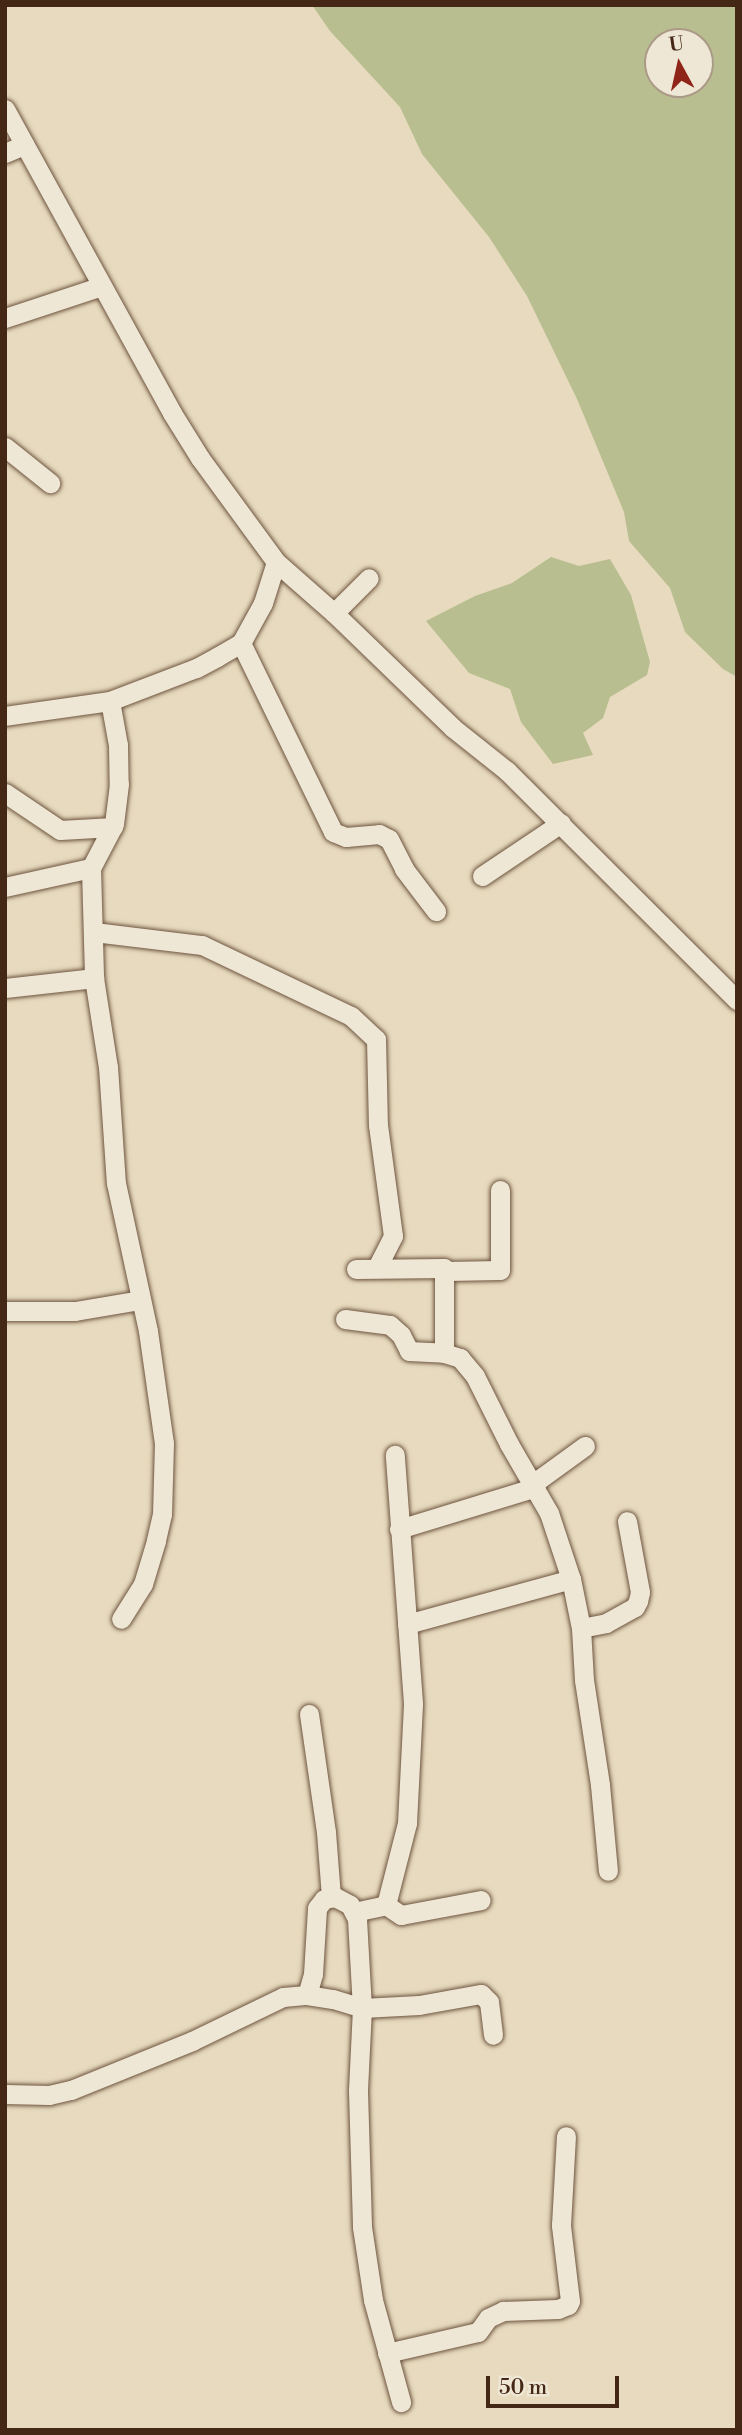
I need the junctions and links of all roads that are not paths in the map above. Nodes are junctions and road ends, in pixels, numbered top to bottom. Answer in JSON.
{"nodes":[{"id":1,"x":5,"y":109,"type":"edge"},
{"id":2,"x":24,"y":145,"type":"junction"},
{"id":3,"x":5,"y":153,"type":"edge"},
{"id":4,"x":102,"y":286,"type":"junction"},
{"id":5,"x":5,"y":318,"type":"edge"},
{"id":6,"x":5,"y":447,"type":"edge"},
{"id":7,"x":50,"y":483,"type":"dead end"},
{"id":8,"x":276,"y":562,"type":"junction"},
{"id":9,"x":369,"y":578,"type":"dead end"},
{"id":10,"x":334,"y":613,"type":"junction"},
{"id":11,"x":242,"y":643,"type":"junction"},
{"id":12,"x":110,"y":701,"type":"junction"},
{"id":13,"x":5,"y":716,"type":"edge"},
{"id":14,"x":5,"y":793,"type":"edge"},
{"id":15,"x":561,"y":823,"type":"junction"},
{"id":16,"x":113,"y":827,"type":"junction"},
{"id":17,"x":92,"y":868,"type":"junction"},
{"id":18,"x":482,"y":876,"type":"dead end"},
{"id":19,"x":5,"y":887,"type":"edge"},
{"id":20,"x":436,"y":911,"type":"dead end"},
{"id":21,"x":94,"y":932,"type":"junction"},
{"id":22,"x":94,"y":978,"type":"junction"},
{"id":23,"x":5,"y":988,"type":"edge"},
{"id":24,"x":737,"y":1000,"type":"edge"},
{"id":25,"x":500,"y":1190,"type":"dead end"},
{"id":26,"x":377,"y":1268,"type":"junction"},
{"id":27,"x":356,"y":1269,"type":"dead end"},
{"id":28,"x":446,"y":1271,"type":"junction"},
{"id":29,"x":141,"y":1300,"type":"junction"},
{"id":30,"x":5,"y":1311,"type":"edge"},
{"id":31,"x":345,"y":1319,"type":"dead end"},
{"id":32,"x":444,"y":1353,"type":"junction"},
{"id":33,"x":585,"y":1446,"type":"dead end"},
{"id":34,"x":395,"y":1455,"type":"dead end"},
{"id":35,"x":535,"y":1485,"type":"junction"},
{"id":36,"x":626,"y":1521,"type":"dead end"},
{"id":37,"x":399,"y":1529,"type":"junction"},
{"id":38,"x":571,"y":1579,"type":"junction"},
{"id":39,"x":121,"y":1619,"type":"dead end"},
{"id":40,"x":407,"y":1624,"type":"junction"},
{"id":41,"x":581,"y":1628,"type":"junction"},
{"id":42,"x":309,"y":1714,"type":"dead end"},
{"id":43,"x":608,"y":1871,"type":"dead end"},
{"id":44,"x":331,"y":1897,"type":"junction"},
{"id":45,"x":481,"y":1900,"type":"dead end"},
{"id":46,"x":386,"y":1905,"type":"junction"},
{"id":47,"x":354,"y":1912,"type":"junction"},
{"id":48,"x":307,"y":1995,"type":"junction"},
{"id":49,"x":362,"y":2008,"type":"junction"},
{"id":50,"x":493,"y":2035,"type":"dead end"},
{"id":51,"x":5,"y":2094,"type":"edge"},
{"id":52,"x":566,"y":2136,"type":"dead end"},
{"id":53,"x":387,"y":2353,"type":"junction"},
{"id":54,"x":401,"y":2402,"type":"dead end"}],
"edges":[{"from":1,"to":2,"type":"street"},
{"from":2,"to":3,"type":"street"},
{"from":2,"to":4,"type":"street"},
{"from":4,"to":5,"type":"street"},
{"from":4,"to":8,"type":"street"},
{"from":6,"to":7,"type":"street"},
{"from":8,"to":10,"type":"street"},
{"from":8,"to":11,"type":"street"},
{"from":9,"to":10,"type":"street"},
{"from":10,"to":15,"type":"street"},
{"from":11,"to":12,"type":"street"},
{"from":11,"to":20,"type":"street"},
{"from":12,"to":13,"type":"street"},
{"from":12,"to":16,"type":"street"},
{"from":14,"to":16,"type":"street"},
{"from":15,"to":18,"type":"street"},
{"from":15,"to":24,"type":"street"},
{"from":16,"to":17,"type":"street"},
{"from":17,"to":19,"type":"street"},
{"from":17,"to":21,"type":"street"},
{"from":21,"to":22,"type":"street"},
{"from":21,"to":26,"type":"street"},
{"from":22,"to":23,"type":"street"},
{"from":22,"to":29,"type":"street"},
{"from":25,"to":28,"type":"street"},
{"from":26,"to":27,"type":"street"},
{"from":26,"to":28,"type":"street"},
{"from":28,"to":32,"type":"street"},
{"from":29,"to":30,"type":"street"},
{"from":29,"to":39,"type":"street"},
{"from":31,"to":32,"type":"street"},
{"from":32,"to":35,"type":"street"},
{"from":33,"to":35,"type":"street"},
{"from":34,"to":37,"type":"street"},
{"from":35,"to":37,"type":"street"},
{"from":35,"to":38,"type":"street"},
{"from":36,"to":41,"type":"street"},
{"from":37,"to":40,"type":"street"},
{"from":38,"to":40,"type":"street"},
{"from":38,"to":41,"type":"street"},
{"from":40,"to":46,"type":"street"},
{"from":41,"to":43,"type":"street"},
{"from":42,"to":44,"type":"street"},
{"from":44,"to":47,"type":"street"},
{"from":44,"to":48,"type":"street"},
{"from":45,"to":46,"type":"street"},
{"from":46,"to":47,"type":"street"},
{"from":47,"to":49,"type":"street"},
{"from":48,"to":49,"type":"street"},
{"from":48,"to":51,"type":"street"},
{"from":49,"to":50,"type":"street"},
{"from":49,"to":53,"type":"street"},
{"from":52,"to":53,"type":"street"},
{"from":53,"to":54,"type":"street"}]}
